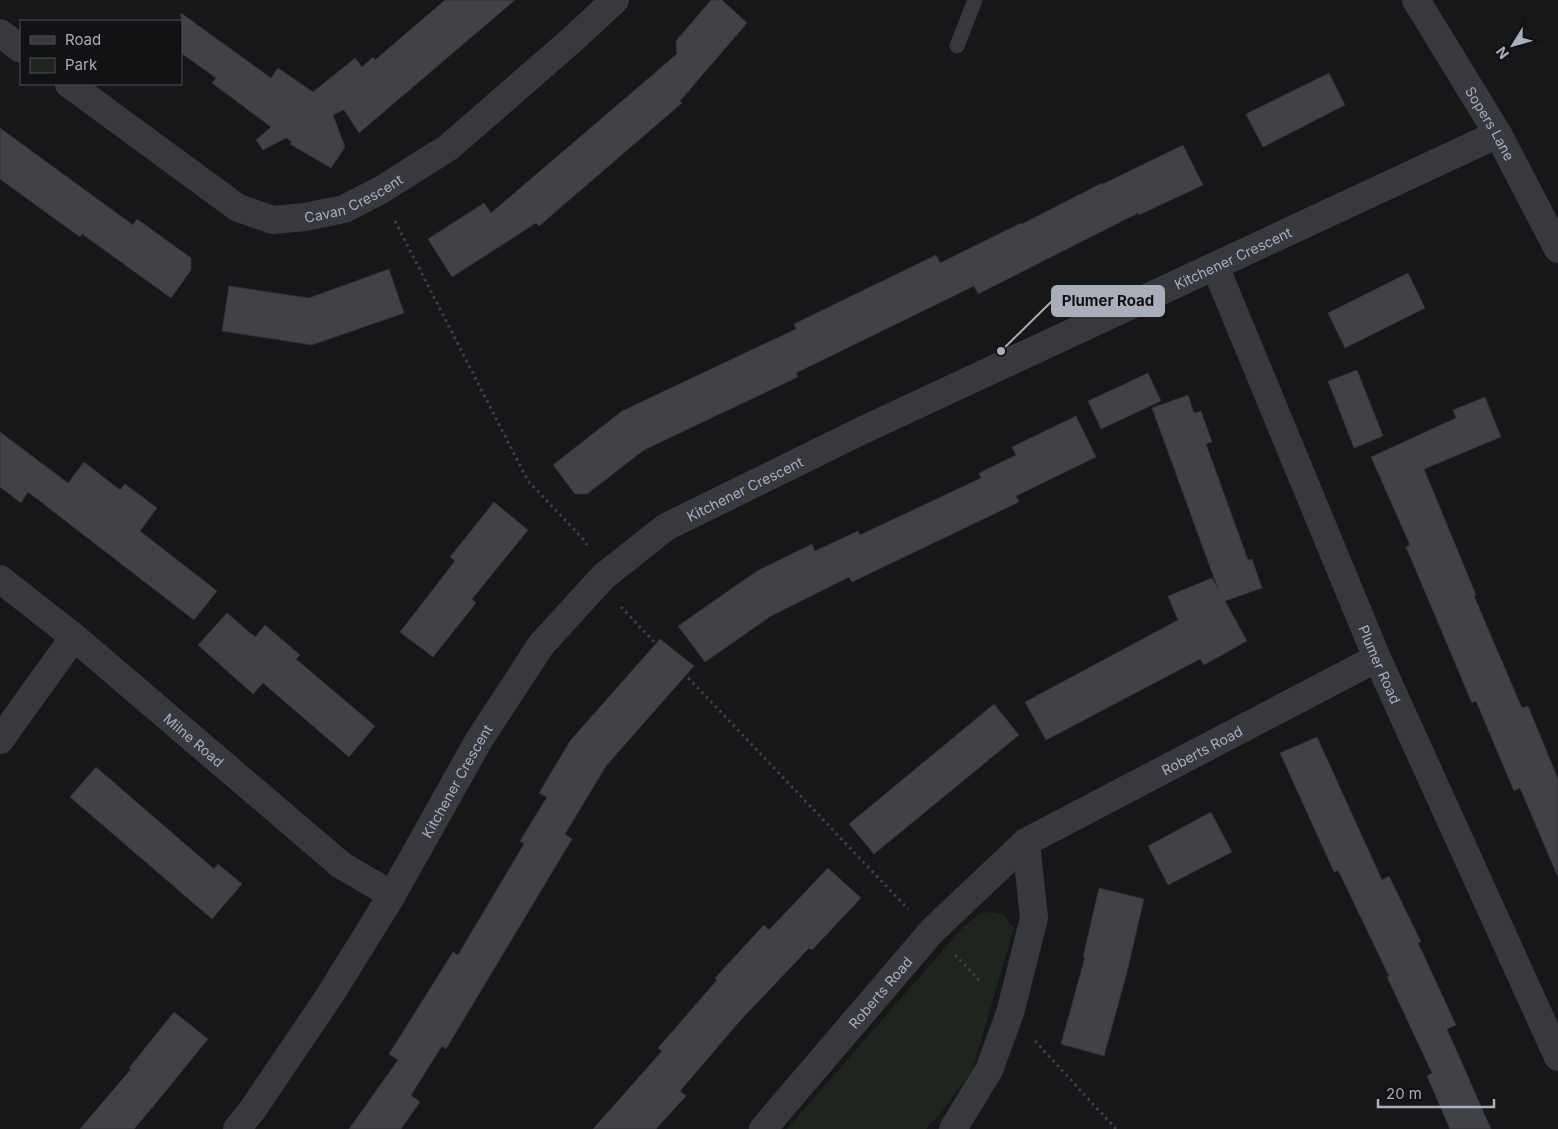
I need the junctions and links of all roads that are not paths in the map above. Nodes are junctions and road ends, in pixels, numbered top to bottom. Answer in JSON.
{"nodes":[{"id":1,"x":615,"y":0,"type":"edge"},
{"id":2,"x":975,"y":0,"type":"edge"},
{"id":3,"x":1416,"y":0,"type":"edge"},
{"id":4,"x":0,"y":33,"type":"edge"},
{"id":5,"x":956,"y":46,"type":"dead end"},
{"id":6,"x":20,"y":48,"type":"edge"},
{"id":7,"x":70,"y":85,"type":"edge"},
{"id":8,"x":1498,"y":134,"type":"junction"},
{"id":9,"x":1558,"y":249,"type":"edge"},
{"id":10,"x":1215,"y":266,"type":"junction"},
{"id":11,"x":0,"y":579,"type":"edge"},
{"id":12,"x":74,"y":637,"type":"junction"},
{"id":13,"x":1377,"y":658,"type":"junction"},
{"id":14,"x":0,"y":740,"type":"edge"},
{"id":15,"x":1026,"y":842,"type":"junction"},
{"id":16,"x":392,"y":895,"type":"junction"},
{"id":17,"x":1558,"y":1057,"type":"edge"},
{"id":18,"x":237,"y":1129,"type":"edge"},
{"id":19,"x":763,"y":1129,"type":"edge"},
{"id":20,"x":953,"y":1129,"type":"edge"}],
"edges":[{"from":1,"to":7,"type":"street","name":"Cavan Crescent"},
{"from":2,"to":5,"type":"lane"},
{"from":3,"to":8,"type":"street","name":"Sopers Lane"},
{"from":4,"to":6,"type":"street"},
{"from":8,"to":9,"type":"street","name":"Sopers Lane"},
{"from":8,"to":10,"type":"street","name":"Kitchener Crescent"},
{"from":10,"to":13,"type":"street","name":"Plumer Road"},
{"from":10,"to":16,"type":"street","name":"Kitchener Crescent"},
{"from":11,"to":12,"type":"street","name":"Milne Road"},
{"from":12,"to":14,"type":"street"},
{"from":12,"to":16,"type":"street","name":"Milne Road"},
{"from":13,"to":15,"type":"street","name":"Roberts Road"},
{"from":13,"to":17,"type":"street","name":"Plumer Road"},
{"from":15,"to":19,"type":"street","name":"Roberts Road"},
{"from":15,"to":20,"type":"street"},
{"from":16,"to":18,"type":"street","name":"Kitchener Crescent"}]}
